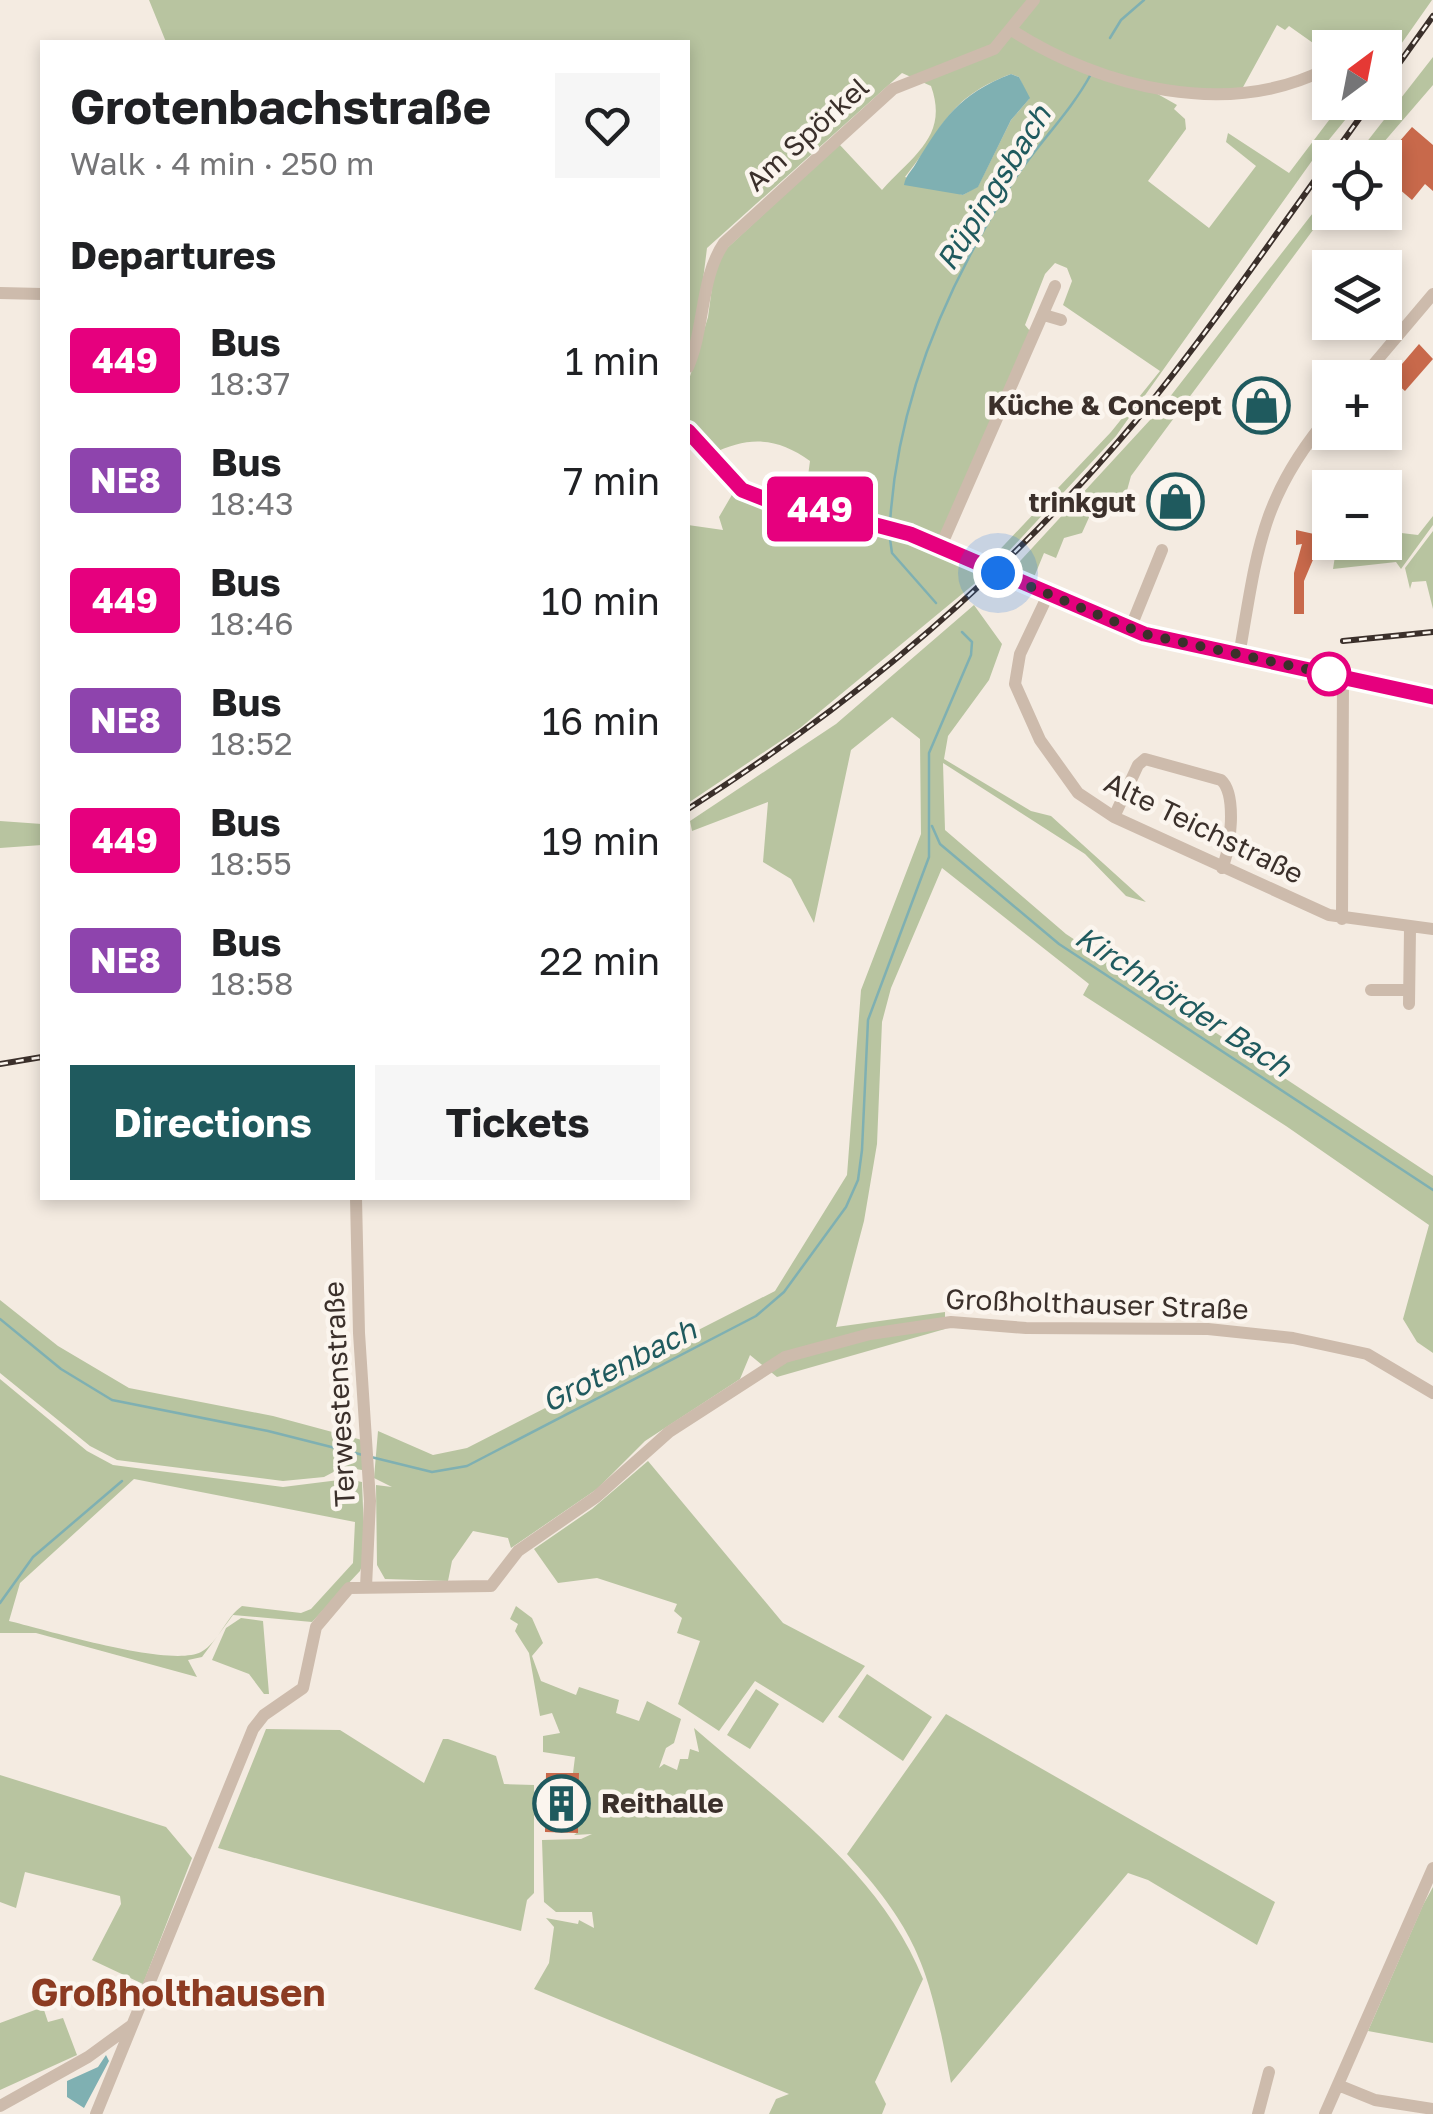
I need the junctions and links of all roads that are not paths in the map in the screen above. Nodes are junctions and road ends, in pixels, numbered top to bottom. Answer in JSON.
{"nodes":[{"id":1,"x":1034,"y":0,"type":"edge"},
{"id":2,"x":1013,"y":31,"type":"junction"},
{"id":3,"x":1312,"y":74,"type":"edge"},
{"id":4,"x":1055,"y":286,"type":"dead end"},
{"id":5,"x":0,"y":293,"type":"edge"},
{"id":6,"x":40,"y":294,"type":"edge"},
{"id":7,"x":1433,"y":294,"type":"edge"},
{"id":8,"x":1044,"y":314,"type":"junction"},
{"id":9,"x":1061,"y":320,"type":"dead end"},
{"id":10,"x":1377,"y":360,"type":"edge"},
{"id":11,"x":690,"y":361,"type":"edge"},
{"id":12,"x":690,"y":433,"type":"edge"},
{"id":13,"x":1312,"y":436,"type":"edge"},
{"id":14,"x":941,"y":546,"type":"junction"},
{"id":15,"x":1162,"y":550,"type":"dead end"},
{"id":16,"x":1048,"y":594,"type":"junction"},
{"id":17,"x":1130,"y":629,"type":"junction"},
{"id":18,"x":1239,"y":656,"type":"junction"},
{"id":19,"x":1343,"y":677,"type":"junction"},
{"id":20,"x":1433,"y":697,"type":"edge"},
{"id":21,"x":1114,"y":817,"type":"junction"},
{"id":22,"x":1222,"y":868,"type":"junction"},
{"id":23,"x":1342,"y":918,"type":"junction"},
{"id":24,"x":1410,"y":929,"type":"junction"},
{"id":25,"x":1433,"y":929,"type":"edge"},
{"id":26,"x":1371,"y":990,"type":"dead end"},
{"id":27,"x":356,"y":1200,"type":"edge"},
{"id":28,"x":1433,"y":1392,"type":"edge"},
{"id":29,"x":366,"y":1588,"type":"junction"},
{"id":30,"x":1433,"y":1868,"type":"edge"},
{"id":31,"x":132,"y":2025,"type":"junction"},
{"id":32,"x":1270,"y":2072,"type":"dead end"},
{"id":33,"x":1338,"y":2085,"type":"junction"},
{"id":34,"x":0,"y":2106,"type":"edge"},
{"id":35,"x":1391,"y":2109,"type":"edge"},
{"id":36,"x":1433,"y":2109,"type":"edge"},
{"id":37,"x":96,"y":2114,"type":"edge"},
{"id":38,"x":1258,"y":2114,"type":"edge"},
{"id":39,"x":1325,"y":2114,"type":"edge"}],
"edges":[{"from":1,"to":2,"type":"street","name":"Am Spörkel"},
{"from":2,"to":3,"type":"street"},
{"from":2,"to":11,"type":"street","name":"Am Spörkel"},
{"from":4,"to":8,"type":"street"},
{"from":5,"to":6,"type":"street"},
{"from":7,"to":10,"type":"street"},
{"from":8,"to":9,"type":"street"},
{"from":8,"to":14,"type":"street"},
{"from":12,"to":14,"type":"street"},
{"from":13,"to":18,"type":"street"},
{"from":14,"to":16,"type":"street"},
{"from":15,"to":17,"type":"street"},
{"from":16,"to":17,"type":"street"},
{"from":16,"to":21,"type":"street","name":"Alte Teichstraße"},
{"from":17,"to":18,"type":"street"},
{"from":18,"to":19,"type":"street"},
{"from":19,"to":20,"type":"street"},
{"from":19,"to":23,"type":"street"},
{"from":21,"to":22,"type":"street","name":"Alte Teichstraße"},
{"from":21,"to":22,"type":"street"},
{"from":22,"to":23,"type":"street","name":"Alte Teichstraße"},
{"from":23,"to":24,"type":"street","name":"Alte Teichstraße"},
{"from":24,"to":25,"type":"street","name":"Alte Teichstraße"},
{"from":24,"to":26,"type":"street"},
{"from":27,"to":29,"type":"street","name":"Terwestenstraße"},
{"from":28,"to":29,"type":"street","name":"Großholthauser Straße"},
{"from":29,"to":31,"type":"street","name":"Großholthauser Straße"},
{"from":30,"to":33,"type":"street"},
{"from":31,"to":34,"type":"street"},
{"from":31,"to":37,"type":"street","name":"Großholthauser Straße"},
{"from":32,"to":38,"type":"street"},
{"from":33,"to":35,"type":"street"},
{"from":33,"to":39,"type":"street"},
{"from":35,"to":36,"type":"street"}]}
